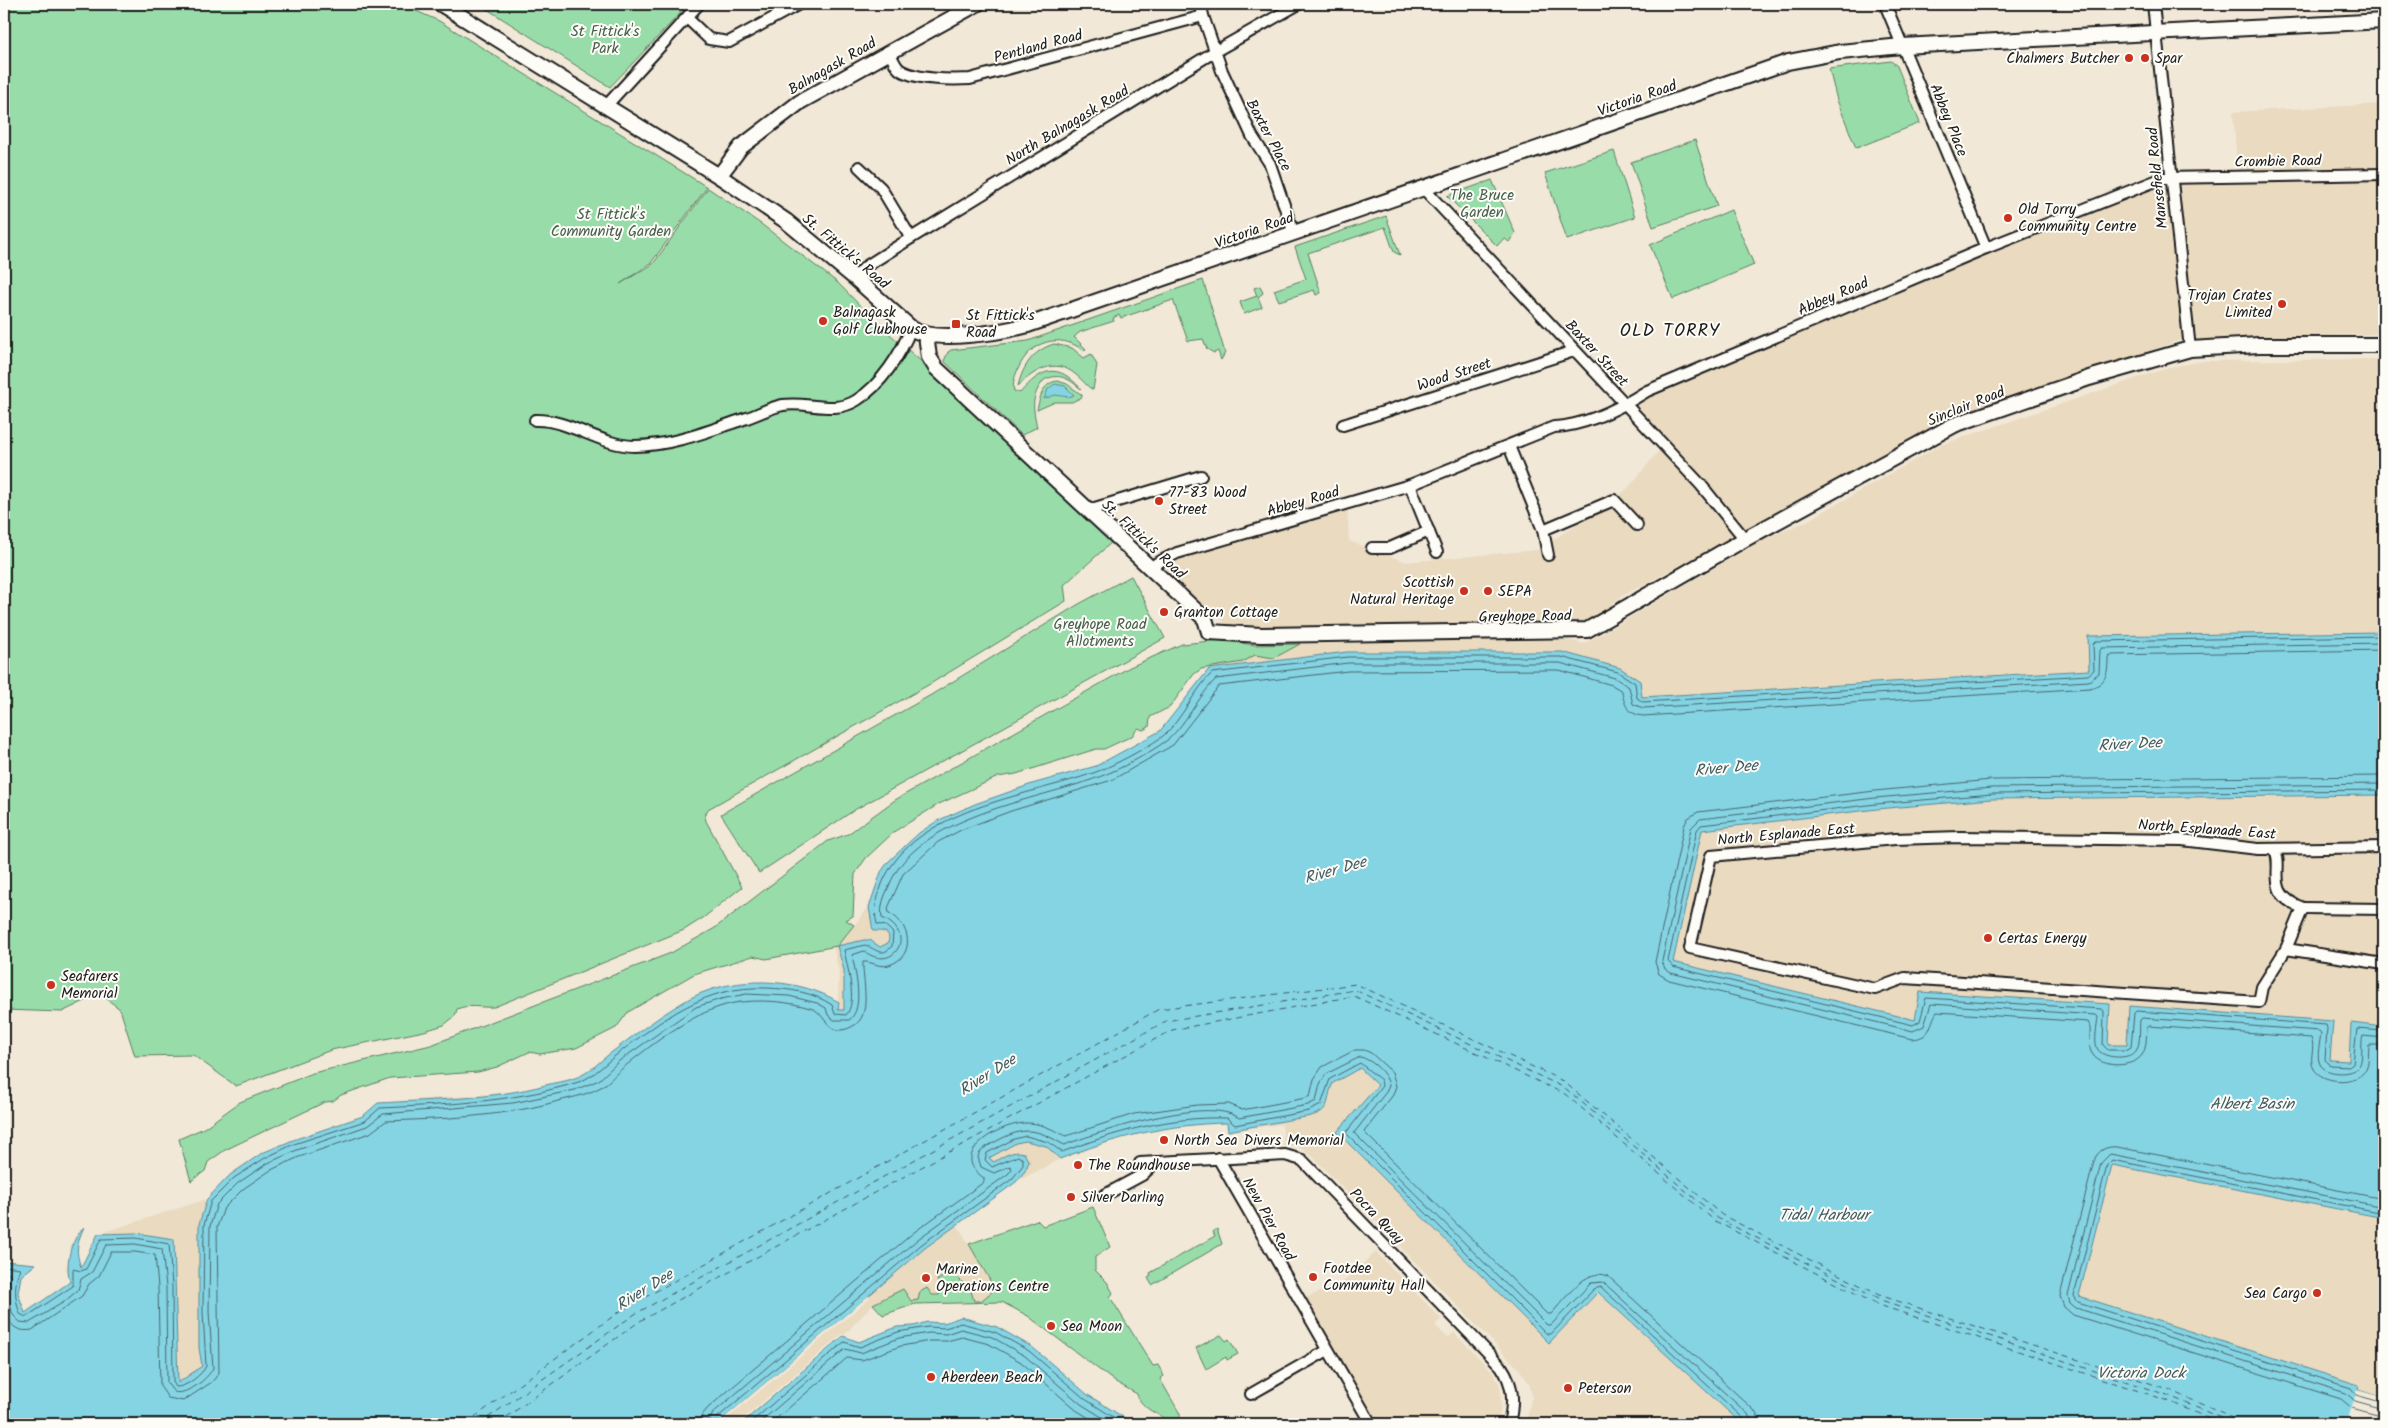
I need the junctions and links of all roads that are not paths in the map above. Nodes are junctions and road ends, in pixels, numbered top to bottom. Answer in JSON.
{"nodes":[{"id":1,"x":441,"y":4,"type":"edge"},
{"id":2,"x":699,"y":4,"type":"edge"},
{"id":3,"x":799,"y":4,"type":"edge"},
{"id":4,"x":977,"y":4,"type":"edge"},
{"id":5,"x":1201,"y":4,"type":"edge"},
{"id":6,"x":1299,"y":4,"type":"edge"},
{"id":7,"x":1886,"y":4,"type":"edge"},
{"id":8,"x":2153,"y":4,"type":"edge"},
{"id":9,"x":1202,"y":16,"type":"junction"},
{"id":10,"x":687,"y":18,"type":"junction"},
{"id":11,"x":2384,"y":20,"type":"edge"},
{"id":12,"x":2156,"y":33,"type":"junction"},
{"id":13,"x":1902,"y":46,"type":"junction"},
{"id":14,"x":889,"y":51,"type":"junction"},
{"id":15,"x":1214,"y":52,"type":"junction"},
{"id":16,"x":606,"y":106,"type":"junction"},
{"id":17,"x":859,"y":167,"type":"dead end"},
{"id":18,"x":2384,"y":174,"type":"edge"},
{"id":19,"x":720,"y":176,"type":"junction"},
{"id":20,"x":2172,"y":177,"type":"junction"},
{"id":21,"x":1424,"y":189,"type":"junction"},
{"id":22,"x":1294,"y":234,"type":"junction"},
{"id":23,"x":911,"y":238,"type":"junction"},
{"id":24,"x":1986,"y":248,"type":"junction"},
{"id":25,"x":855,"y":278,"type":"junction"},
{"id":26,"x":911,"y":328,"type":"junction"},
{"id":27,"x":926,"y":336,"type":"junction"},
{"id":28,"x":2384,"y":345,"type":"edge"},
{"id":29,"x":2190,"y":349,"type":"junction"},
{"id":30,"x":1574,"y":351,"type":"junction"},
{"id":31,"x":1624,"y":405,"type":"junction"},
{"id":32,"x":535,"y":420,"type":"dead end"},
{"id":33,"x":1343,"y":425,"type":"dead end"},
{"id":34,"x":1509,"y":446,"type":"junction"},
{"id":35,"x":1200,"y":476,"type":"dead end"},
{"id":36,"x":1410,"y":485,"type":"junction"},
{"id":37,"x":1088,"y":510,"type":"junction"},
{"id":38,"x":1637,"y":525,"type":"dead end"},
{"id":39,"x":1543,"y":530,"type":"junction"},
{"id":40,"x":1429,"y":531,"type":"junction"},
{"id":41,"x":1745,"y":539,"type":"junction"},
{"id":42,"x":1372,"y":548,"type":"dead end"},
{"id":43,"x":1437,"y":552,"type":"dead end"},
{"id":44,"x":1548,"y":555,"type":"dead end"},
{"id":45,"x":1151,"y":569,"type":"junction"},
{"id":46,"x":1600,"y":625,"type":"joint"},
{"id":47,"x":1209,"y":632,"type":"joint"},
{"id":48,"x":2384,"y":847,"type":"edge"},
{"id":49,"x":2274,"y":849,"type":"junction"},
{"id":50,"x":2303,"y":908,"type":"junction"},
{"id":51,"x":2384,"y":909,"type":"edge"},
{"id":52,"x":2286,"y":949,"type":"junction"},
{"id":53,"x":2384,"y":964,"type":"edge"},
{"id":54,"x":1218,"y":1158,"type":"junction"},
{"id":55,"x":1156,"y":1162,"type":"junction"},
{"id":56,"x":1140,"y":1163,"type":"dead end"},
{"id":57,"x":1103,"y":1196,"type":"dead end"},
{"id":58,"x":1328,"y":1350,"type":"junction"},
{"id":59,"x":1252,"y":1394,"type":"dead end"},
{"id":60,"x":1371,"y":1424,"type":"edge"},
{"id":61,"x":1509,"y":1424,"type":"edge"}],
"edges":[{"from":1,"to":16,"type":"street","name":"St. Fittick's Road"},
{"from":2,"to":10,"type":"street"},
{"from":3,"to":10,"type":"street"},
{"from":4,"to":14,"type":"street","name":"Balnagask Road"},
{"from":5,"to":9,"type":"street","name":"Baxter Place"},
{"from":6,"to":15,"type":"street","name":"North Balnagask Road"},
{"from":7,"to":13,"type":"street","name":"Abbey Place"},
{"from":8,"to":12,"type":"street","name":"Mansefield Road"},
{"from":9,"to":14,"type":"street","name":"Pentland Road"},
{"from":9,"to":15,"type":"street","name":"Baxter Place"},
{"from":10,"to":16,"type":"street"},
{"from":11,"to":12,"type":"street","name":"Victoria Road"},
{"from":12,"to":13,"type":"street","name":"Victoria Road"},
{"from":12,"to":20,"type":"street","name":"Mansefield Road"},
{"from":13,"to":21,"type":"street","name":"Victoria Road"},
{"from":13,"to":24,"type":"street","name":"Abbey Place"},
{"from":14,"to":19,"type":"street","name":"Balnagask Road"},
{"from":15,"to":22,"type":"street","name":"Baxter Place"},
{"from":15,"to":23,"type":"street","name":"North Balnagask Road"},
{"from":16,"to":19,"type":"street","name":"St. Fittick's Road"},
{"from":17,"to":23,"type":"street"},
{"from":18,"to":20,"type":"street","name":"Crombie Road"},
{"from":19,"to":25,"type":"street","name":"St. Fittick's Road"},
{"from":20,"to":24,"type":"street","name":"Abbey Road"},
{"from":20,"to":29,"type":"street","name":"Mansefield Road"},
{"from":21,"to":22,"type":"street","name":"Victoria Road"},
{"from":21,"to":30,"type":"street","name":"Baxter Street"},
{"from":22,"to":27,"type":"street","name":"Victoria Road"},
{"from":23,"to":25,"type":"street","name":"North Balnagask Road"},
{"from":24,"to":31,"type":"street","name":"Abbey Road"},
{"from":25,"to":26,"type":"street","name":"St. Fittick's Road"},
{"from":26,"to":27,"type":"street","name":"St. Fittick's Road"},
{"from":26,"to":32,"type":"street"},
{"from":27,"to":37,"type":"street","name":"St. Fittick's Road"},
{"from":28,"to":29,"type":"street","name":"Sinclair Road"},
{"from":29,"to":41,"type":"street","name":"Sinclair Road"},
{"from":30,"to":31,"type":"street","name":"Baxter Street"},
{"from":30,"to":33,"type":"street","name":"Wood Street"},
{"from":31,"to":34,"type":"street","name":"Abbey Road"},
{"from":31,"to":41,"type":"street","name":"Baxter Street"},
{"from":34,"to":36,"type":"street","name":"Abbey Road"},
{"from":34,"to":39,"type":"street"},
{"from":35,"to":37,"type":"street"},
{"from":36,"to":40,"type":"street"},
{"from":36,"to":45,"type":"street","name":"Abbey Road"},
{"from":37,"to":45,"type":"street","name":"St. Fittick's Road"},
{"from":38,"to":39,"type":"street"},
{"from":39,"to":44,"type":"street"},
{"from":40,"to":42,"type":"street"},
{"from":40,"to":43,"type":"street"},
{"from":41,"to":46,"type":"street","name":"Sinclair Road"},
{"from":45,"to":47,"type":"street","name":"St. Fittick's Road"},
{"from":46,"to":47,"type":"street","name":"Greyhope Road"},
{"from":48,"to":49,"type":"street","name":"North Esplanade East"},
{"from":49,"to":50,"type":"street"},
{"from":49,"to":52,"type":"street","name":"North Esplanade East"},
{"from":50,"to":51,"type":"street"},
{"from":50,"to":52,"type":"street"},
{"from":52,"to":53,"type":"street"},
{"from":54,"to":55,"type":"street","name":"Pocra Quay"},
{"from":54,"to":58,"type":"street","name":"New Pier Road"},
{"from":54,"to":61,"type":"street","name":"Pocra Quay"},
{"from":55,"to":56,"type":"street","name":"Pocra Quay"},
{"from":55,"to":57,"type":"street"},
{"from":58,"to":59,"type":"street"},
{"from":58,"to":60,"type":"street","name":"New Pier Road"}]}
